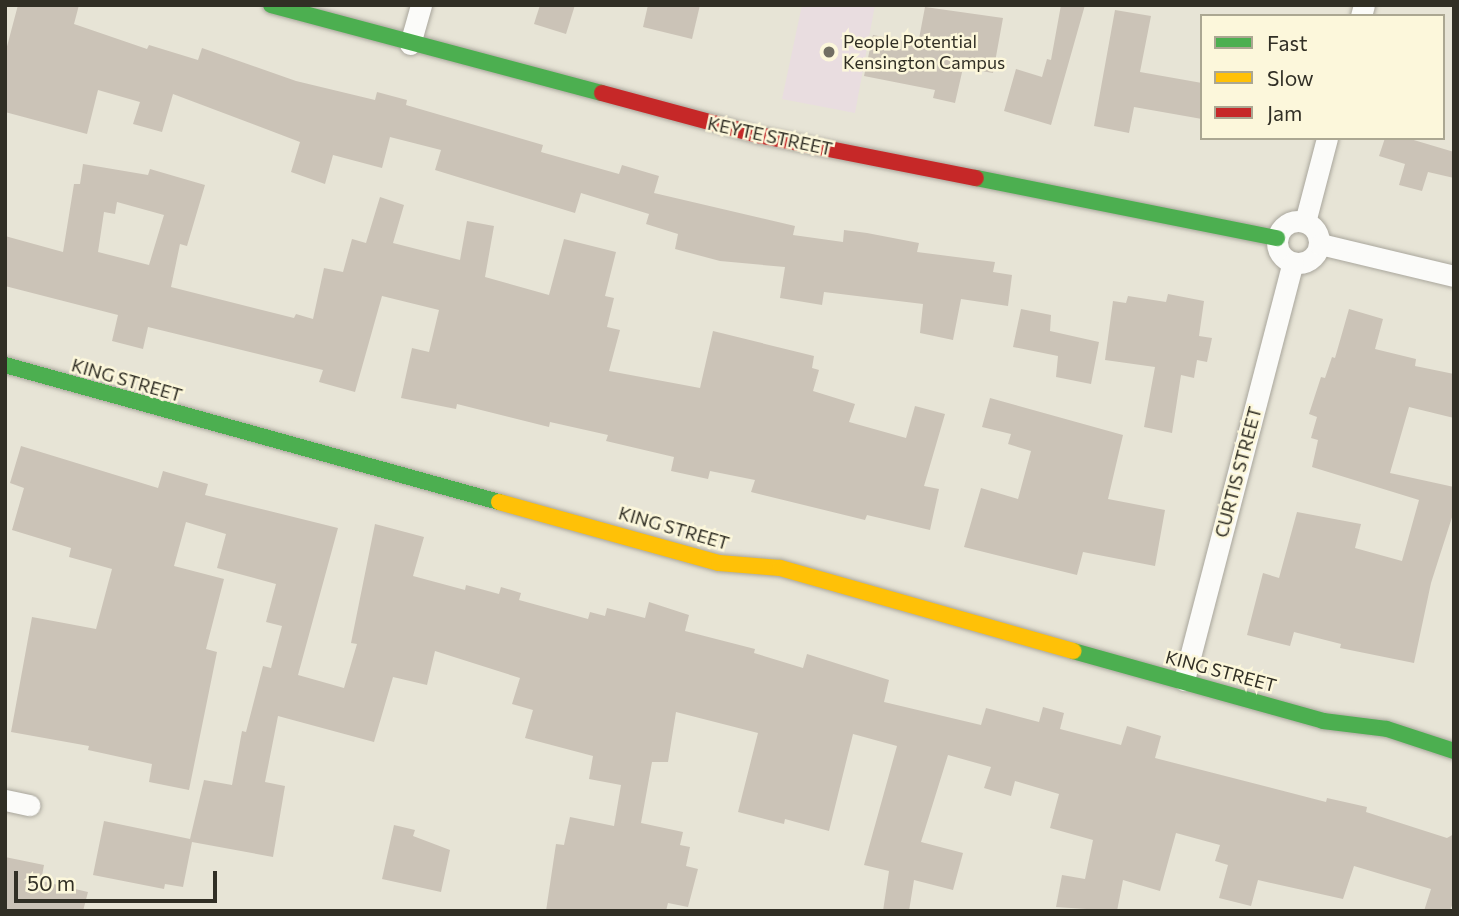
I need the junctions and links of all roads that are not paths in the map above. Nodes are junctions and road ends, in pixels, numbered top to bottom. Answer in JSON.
{"nodes":[{"id":1,"x":271,"y":5,"type":"edge"},
{"id":2,"x":421,"y":5,"type":"edge"},
{"id":3,"x":410,"y":44,"type":"junction"},
{"id":4,"x":1326,"y":140,"type":"edge"},
{"id":5,"x":1304,"y":222,"type":"junction"},
{"id":6,"x":1276,"y":238,"type":"junction"},
{"id":7,"x":1320,"y":244,"type":"junction"},
{"id":8,"x":1293,"y":263,"type":"junction"},
{"id":9,"x":1454,"y":276,"type":"edge"},
{"id":10,"x":5,"y":365,"type":"edge"},
{"id":11,"x":1184,"y":680,"type":"junction"},
{"id":12,"x":1454,"y":751,"type":"edge"},
{"id":13,"x":5,"y":800,"type":"edge"},
{"id":14,"x":29,"y":805,"type":"dead end"}],
"edges":[{"from":1,"to":3,"type":"street","name":"KEYTE STREET"},
{"from":2,"to":3,"type":"street"},
{"from":3,"to":6,"type":"street","name":"KEYTE STREET"},
{"from":4,"to":5,"type":"street"},
{"from":5,"to":6,"type":"street"},
{"from":5,"to":7,"type":"street"},
{"from":6,"to":8,"type":"street"},
{"from":7,"to":8,"type":"street"},
{"from":7,"to":9,"type":"street"},
{"from":8,"to":11,"type":"street","name":"CURTIS STREET"},
{"from":10,"to":11,"type":"street","name":"KING STREET"},
{"from":11,"to":12,"type":"street","name":"KING STREET"},
{"from":13,"to":14,"type":"street"}]}
